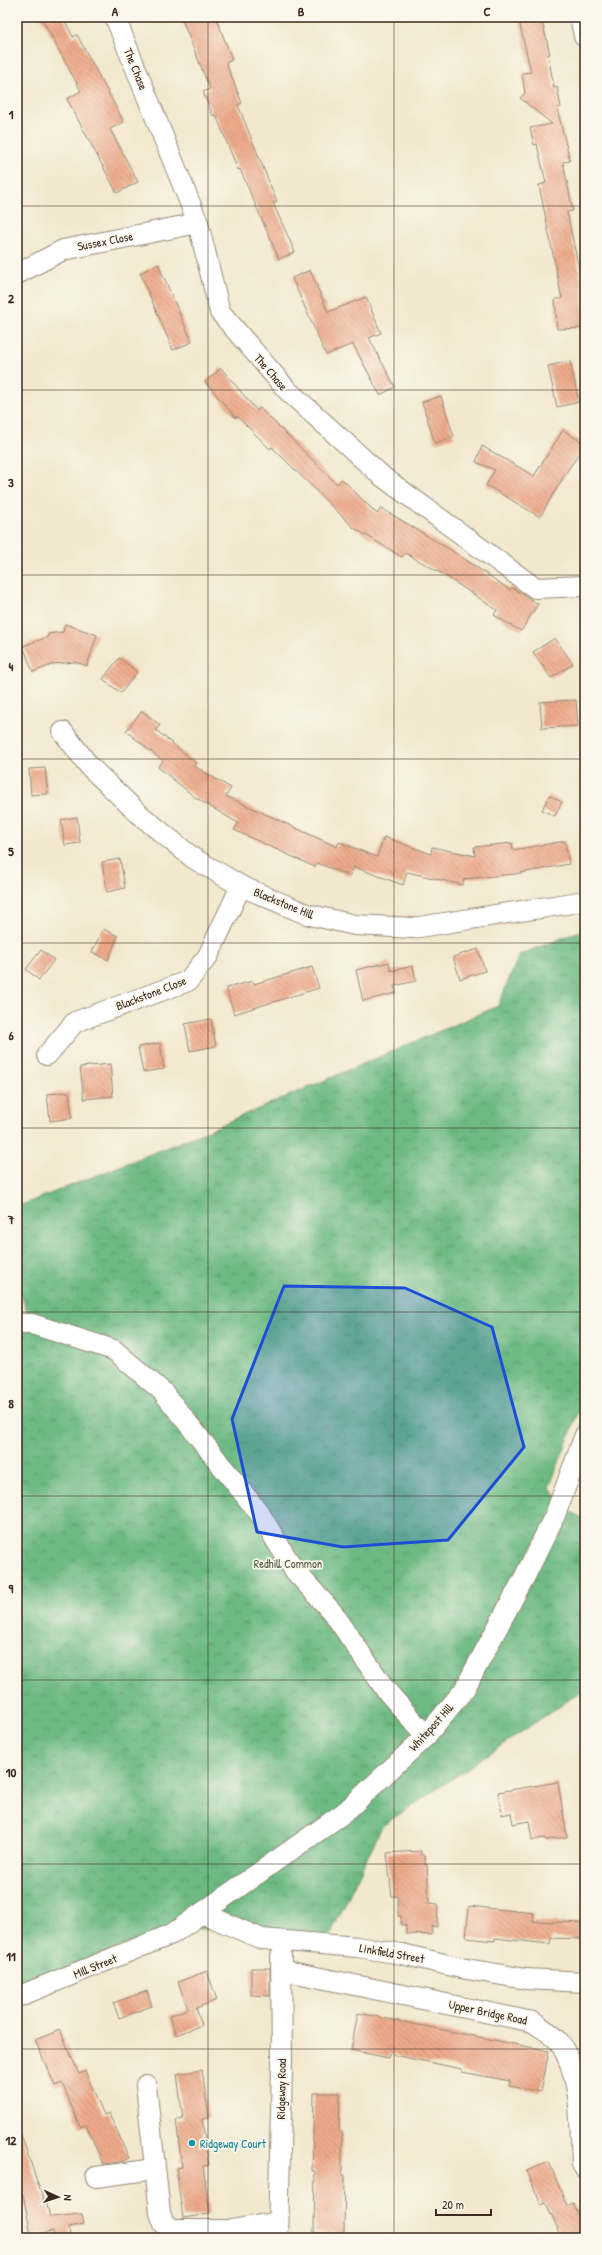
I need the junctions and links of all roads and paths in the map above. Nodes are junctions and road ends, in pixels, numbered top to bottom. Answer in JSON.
{"nodes":[{"id":1,"x":115,"y":17,"type":"edge"},
{"id":2,"x":581,"y":17,"type":"edge"},
{"id":3,"x":585,"y":36,"type":"edge"},
{"id":4,"x":198,"y":224,"type":"junction"},
{"id":5,"x":17,"y":274,"type":"edge"},
{"id":6,"x":585,"y":586,"type":"edge"},
{"id":7,"x":63,"y":732,"type":"dead end"},
{"id":8,"x":241,"y":886,"type":"junction"},
{"id":9,"x":585,"y":902,"type":"edge"},
{"id":10,"x":47,"y":1055,"type":"dead end"},
{"id":11,"x":17,"y":1324,"type":"edge"},
{"id":12,"x":585,"y":1435,"type":"edge"},
{"id":13,"x":426,"y":1736,"type":"junction"},
{"id":14,"x":202,"y":1913,"type":"junction"},
{"id":15,"x":172,"y":1934,"type":"joint"},
{"id":16,"x":281,"y":1940,"type":"junction"},
{"id":17,"x":282,"y":1970,"type":"junction"},
{"id":18,"x":585,"y":1982,"type":"edge"},
{"id":19,"x":43,"y":1987,"type":"junction"},
{"id":20,"x":17,"y":1990,"type":"edge"},
{"id":21,"x":17,"y":1997,"type":"edge"},
{"id":22,"x":146,"y":2085,"type":"dead end"},
{"id":23,"x":155,"y":2169,"type":"junction"},
{"id":24,"x":585,"y":2169,"type":"edge"},
{"id":25,"x":96,"y":2177,"type":"dead end"},
{"id":26,"x":278,"y":2230,"type":"edge"}],
"edges":[{"from":1,"to":4,"type":"street","name":"The Chase"},
{"from":2,"to":3,"type":"main road"},
{"from":4,"to":5,"type":"street","name":"Sussex Close"},
{"from":4,"to":6,"type":"street","name":"The Chase"},
{"from":7,"to":8,"type":"street","name":"Blackstone Hill"},
{"from":8,"to":9,"type":"street","name":"Blackstone Hill"},
{"from":8,"to":10,"type":"street","name":"Blackstone Close"},
{"from":11,"to":13,"type":"street"},
{"from":12,"to":13,"type":"street","name":"Whitepost Hill"},
{"from":13,"to":14,"type":"street","name":"Whitepost Hill"},
{"from":14,"to":15,"type":"street","name":"Whitepost Hill"},
{"from":14,"to":16,"type":"street","name":"Linkfield Street"},
{"from":15,"to":19,"type":"street","name":"Mill Street"},
{"from":16,"to":17,"type":"street","name":"Ridgeway Road"},
{"from":16,"to":18,"type":"street","name":"Linkfield Street"},
{"from":17,"to":24,"type":"street","name":"Upper Bridge Road"},
{"from":17,"to":26,"type":"street","name":"Ridgeway Road"},
{"from":19,"to":20,"type":"street"},
{"from":19,"to":21,"type":"street","name":"Mill Street"},
{"from":22,"to":23,"type":"street"},
{"from":23,"to":25,"type":"street"},
{"from":23,"to":26,"type":"street"}]}
